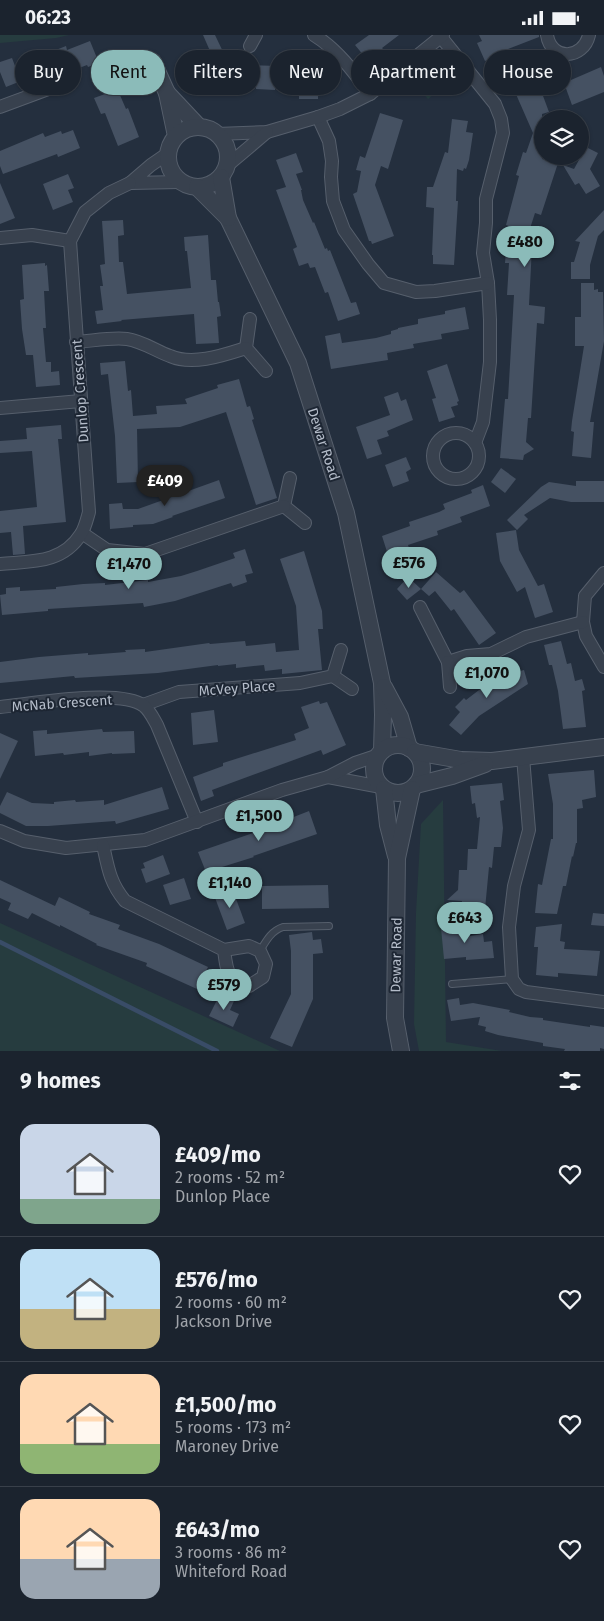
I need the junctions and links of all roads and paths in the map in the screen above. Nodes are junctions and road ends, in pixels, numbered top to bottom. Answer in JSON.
{"nodes":[{"id":1,"x":314,"y":35,"type":"edge"},
{"id":2,"x":547,"y":35,"type":"edge"},
{"id":3,"x":589,"y":35,"type":"edge"},
{"id":4,"x":442,"y":36,"type":"edge"},
{"id":5,"x":425,"y":50,"type":"edge"},
{"id":6,"x":351,"y":69,"type":"edge"},
{"id":7,"x":165,"y":89,"type":"edge"},
{"id":8,"x":167,"y":93,"type":"junction"},
{"id":9,"x":32,"y":95,"type":"edge"},
{"id":10,"x":368,"y":95,"type":"edge"},
{"id":11,"x":0,"y":107,"type":"edge"},
{"id":12,"x":318,"y":117,"type":"junction"},
{"id":13,"x":198,"y":126,"type":"junction"},
{"id":14,"x":267,"y":132,"type":"junction"},
{"id":15,"x":217,"y":133,"type":"junction"},
{"id":16,"x":176,"y":135,"type":"junction"},
{"id":17,"x":167,"y":154,"type":"junction"},
{"id":18,"x":224,"y":171,"type":"junction"},
{"id":19,"x":180,"y":182,"type":"junction"},
{"id":20,"x":130,"y":183,"type":"junction"},
{"id":21,"x":197,"y":187,"type":"junction"},
{"id":22,"x":228,"y":218,"type":"junction"},
{"id":23,"x":0,"y":238,"type":"edge"},
{"id":24,"x":70,"y":241,"type":"junction"},
{"id":25,"x":488,"y":283,"type":"junction"},
{"id":26,"x":250,"y":319,"type":"dead end"},
{"id":27,"x":76,"y":342,"type":"junction"},
{"id":28,"x":246,"y":348,"type":"junction"},
{"id":29,"x":266,"y":371,"type":"dead end"},
{"id":30,"x":81,"y":401,"type":"junction"},
{"id":31,"x":0,"y":408,"type":"edge"},
{"id":32,"x":475,"y":443,"type":"dead end"},
{"id":33,"x":290,"y":478,"type":"dead end"},
{"id":34,"x":284,"y":506,"type":"junction"},
{"id":35,"x":305,"y":523,"type":"dead end"},
{"id":36,"x":82,"y":533,"type":"junction"},
{"id":37,"x":0,"y":564,"type":"edge"},
{"id":38,"x":604,"y":573,"type":"edge"},
{"id":39,"x":420,"y":607,"type":"dead end"},
{"id":40,"x":583,"y":622,"type":"junction"},
{"id":41,"x":341,"y":650,"type":"dead end"},
{"id":42,"x":448,"y":662,"type":"junction"},
{"id":43,"x":604,"y":667,"type":"edge"},
{"id":44,"x":333,"y":676,"type":"junction"},
{"id":45,"x":382,"y":683,"type":"junction"},
{"id":46,"x":450,"y":687,"type":"dead end"},
{"id":47,"x":352,"y":689,"type":"dead end"},
{"id":48,"x":143,"y":705,"type":"junction"},
{"id":49,"x":0,"y":707,"type":"edge"},
{"id":50,"x":604,"y":747,"type":"edge"},
{"id":51,"x":412,"y":750,"type":"junction"},
{"id":52,"x":380,"y":753,"type":"junction"},
{"id":53,"x":523,"y":757,"type":"junction"},
{"id":54,"x":492,"y":761,"type":"junction"},
{"id":55,"x":328,"y":777,"type":"junction"},
{"id":56,"x":414,"y":787,"type":"junction"},
{"id":57,"x":383,"y":788,"type":"junction"},
{"id":58,"x":197,"y":822,"type":"junction"},
{"id":59,"x":0,"y":831,"type":"edge"},
{"id":60,"x":103,"y":845,"type":"junction"},
{"id":61,"x":397,"y":858,"type":"junction"},
{"id":62,"x":329,"y":926,"type":"dead end"},
{"id":63,"x":224,"y":951,"type":"junction"},
{"id":64,"x":260,"y":951,"type":"junction"},
{"id":65,"x":512,"y":979,"type":"junction"},
{"id":66,"x":452,"y":984,"type":"dead end"},
{"id":67,"x":604,"y":1001,"type":"edge"},
{"id":68,"x":401,"y":1051,"type":"edge"}],
"edges":[{"from":1,"to":6,"type":"street"},
{"from":2,"to":3,"type":"street"},
{"from":4,"to":5,"type":"street"},
{"from":4,"to":25,"type":"street"},
{"from":7,"to":8,"type":"street"},
{"from":8,"to":13,"type":"street"},
{"from":8,"to":16,"type":"street"},
{"from":9,"to":11,"type":"street"},
{"from":10,"to":12,"type":"street"},
{"from":12,"to":14,"type":"street"},
{"from":12,"to":25,"type":"street"},
{"from":13,"to":15,"type":"street"},
{"from":13,"to":16,"type":"street"},
{"from":14,"to":15,"type":"street"},
{"from":14,"to":18,"type":"street"},
{"from":15,"to":18,"type":"street"},
{"from":16,"to":17,"type":"street"},
{"from":17,"to":19,"type":"street"},
{"from":17,"to":20,"type":"street"},
{"from":18,"to":21,"type":"street"},
{"from":18,"to":22,"type":"street","name":"Dewar Road"},
{"from":19,"to":20,"type":"street"},
{"from":19,"to":21,"type":"street"},
{"from":20,"to":24,"type":"street"},
{"from":21,"to":22,"type":"street","name":"Dewar Road"},
{"from":22,"to":45,"type":"street","name":"Dewar Road"},
{"from":23,"to":24,"type":"street"},
{"from":24,"to":27,"type":"street","name":"Dunlop Crescent"},
{"from":25,"to":32,"type":"street"},
{"from":26,"to":28,"type":"street"},
{"from":27,"to":28,"type":"street"},
{"from":27,"to":30,"type":"street","name":"Dunlop Crescent"},
{"from":28,"to":29,"type":"street"},
{"from":30,"to":31,"type":"street"},
{"from":30,"to":36,"type":"street","name":"Dunlop Crescent"},
{"from":33,"to":34,"type":"street"},
{"from":34,"to":35,"type":"street"},
{"from":34,"to":36,"type":"street"},
{"from":36,"to":37,"type":"street","name":"Dunlop Crescent"},
{"from":38,"to":40,"type":"street"},
{"from":39,"to":42,"type":"street"},
{"from":40,"to":42,"type":"street"},
{"from":40,"to":43,"type":"street"},
{"from":41,"to":44,"type":"street"},
{"from":42,"to":46,"type":"street"},
{"from":44,"to":47,"type":"street"},
{"from":44,"to":48,"type":"street","name":"McVey Place"},
{"from":45,"to":51,"type":"street","name":"Dewar Road"},
{"from":45,"to":52,"type":"street","name":"Dewar Road"},
{"from":48,"to":49,"type":"street","name":"McNab Crescent"},
{"from":48,"to":58,"type":"street"},
{"from":50,"to":53,"type":"street"},
{"from":51,"to":52,"type":"street"},
{"from":51,"to":54,"type":"street"},
{"from":51,"to":56,"type":"street"},
{"from":52,"to":55,"type":"street"},
{"from":52,"to":57,"type":"street"},
{"from":53,"to":54,"type":"street"},
{"from":53,"to":65,"type":"street"},
{"from":54,"to":56,"type":"street"},
{"from":55,"to":57,"type":"street"},
{"from":55,"to":58,"type":"street"},
{"from":56,"to":57,"type":"street"},
{"from":56,"to":61,"type":"street","name":"Dewar Road"},
{"from":57,"to":61,"type":"street","name":"Dewar Road"},
{"from":58,"to":60,"type":"street"},
{"from":59,"to":60,"type":"street"},
{"from":60,"to":63,"type":"street"},
{"from":61,"to":68,"type":"street","name":"Dewar Road"},
{"from":62,"to":64,"type":"lane"},
{"from":63,"to":64,"type":"street"},
{"from":63,"to":64,"type":"street"},
{"from":65,"to":66,"type":"lane"},
{"from":65,"to":67,"type":"street"}]}
